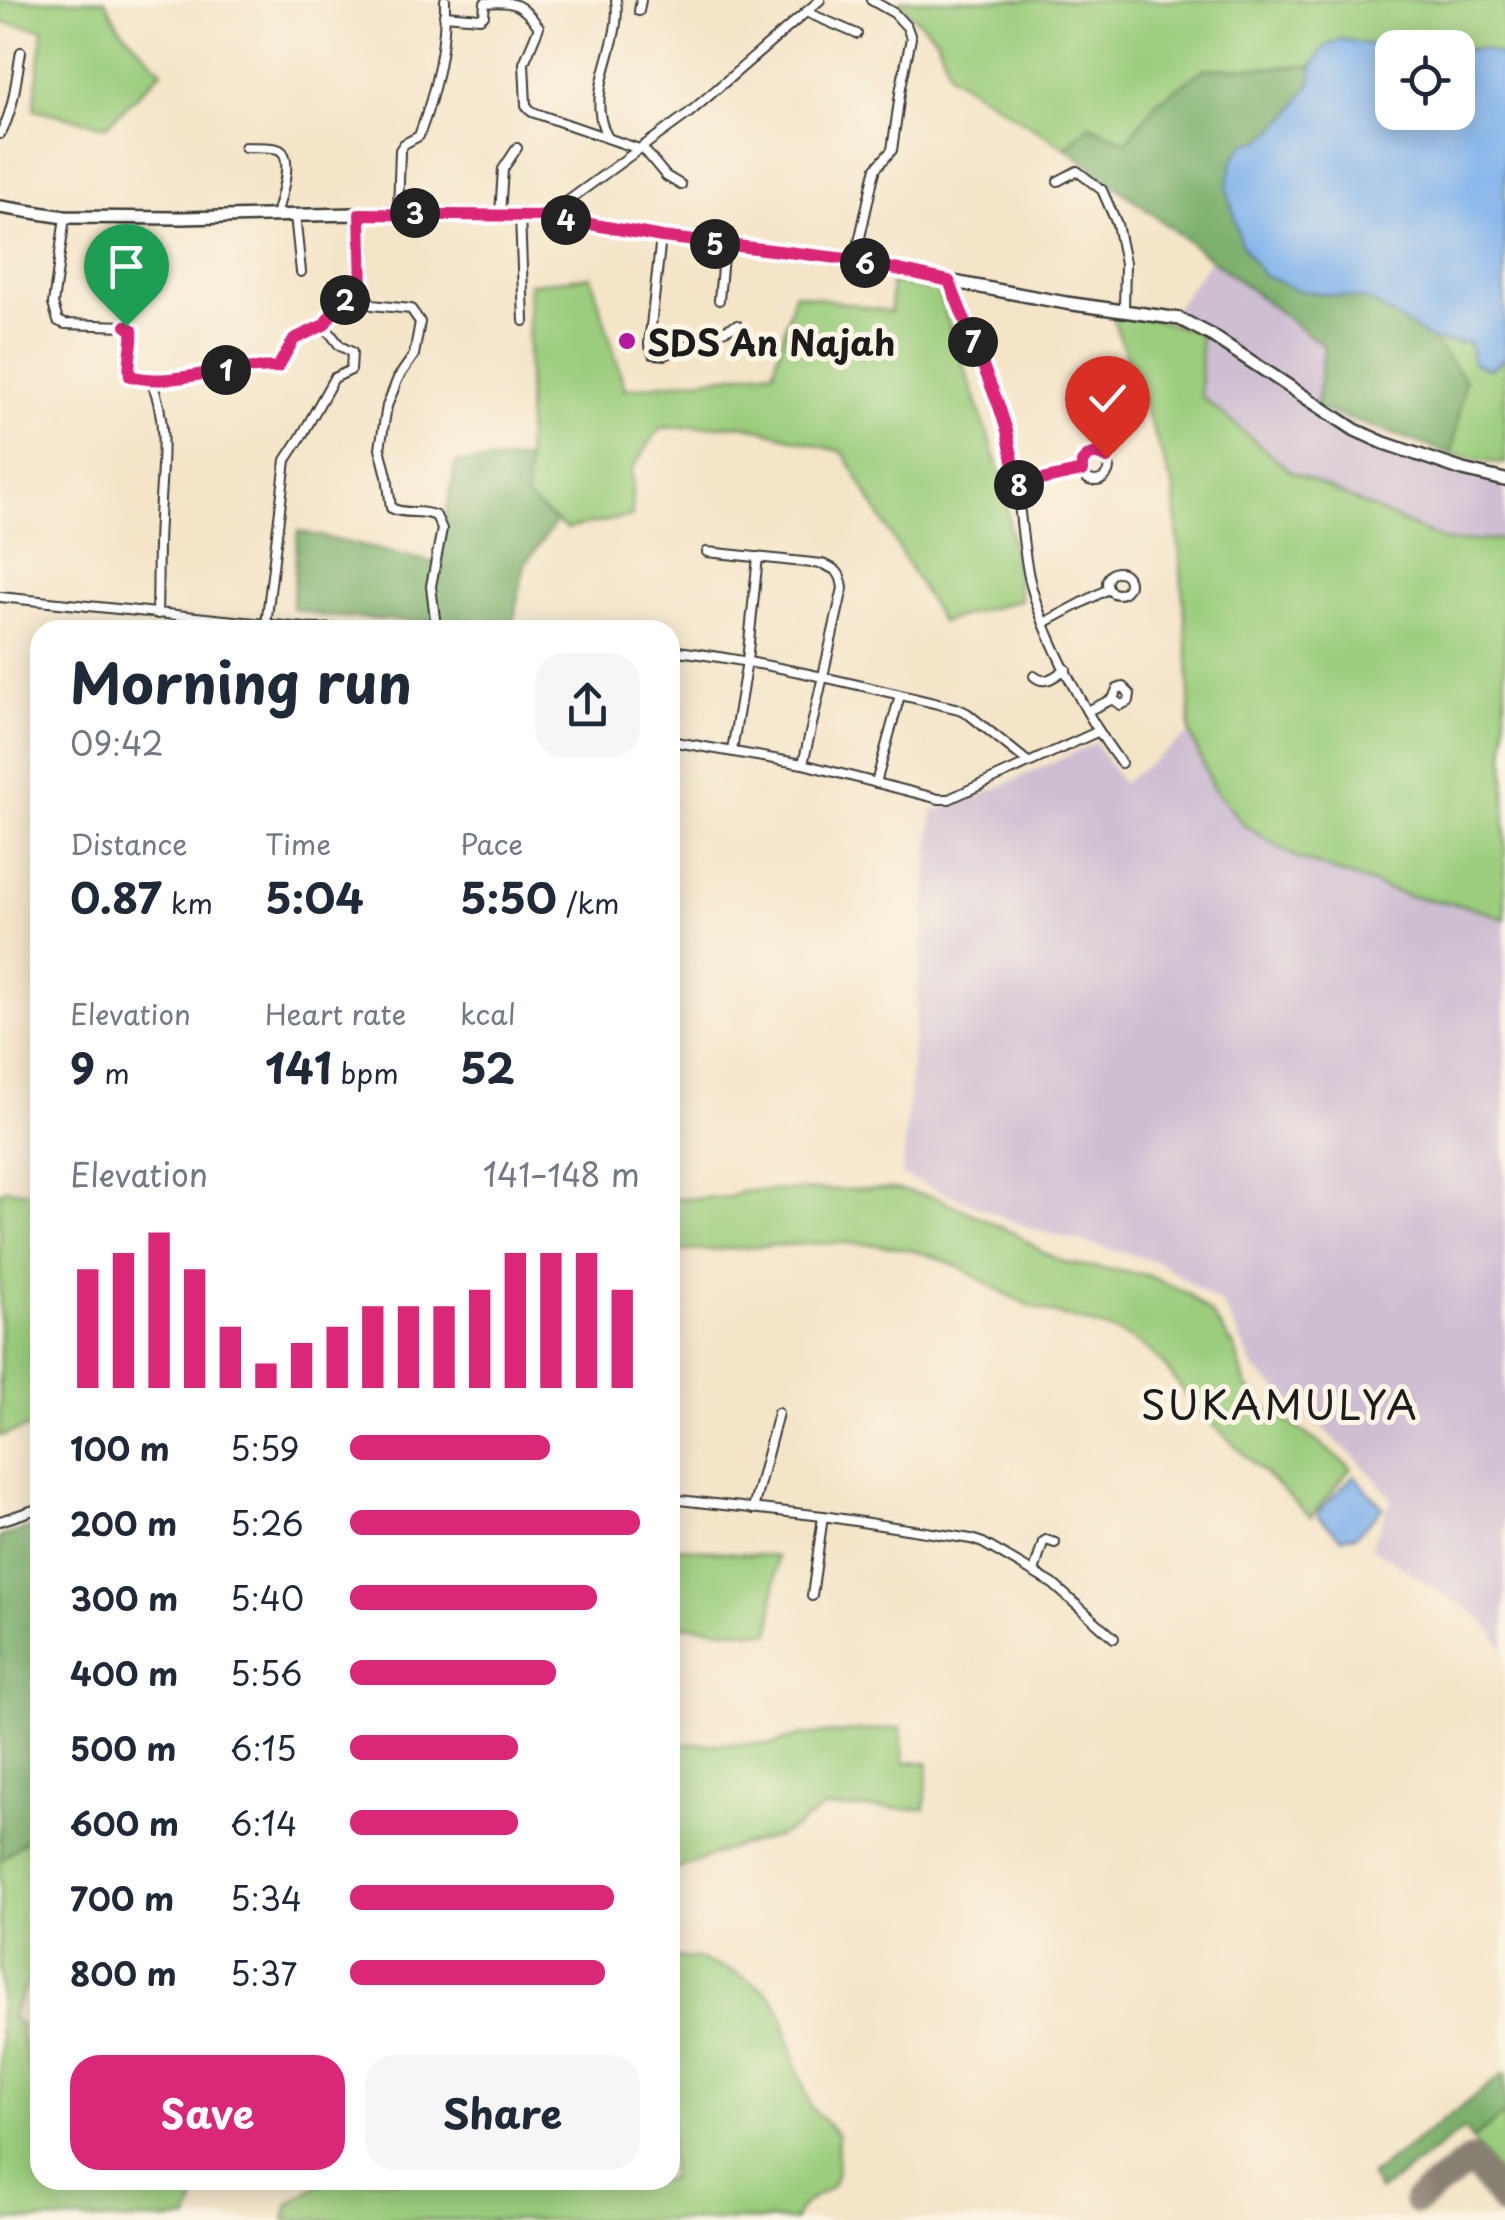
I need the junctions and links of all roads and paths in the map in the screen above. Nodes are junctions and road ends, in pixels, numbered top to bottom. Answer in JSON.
{"nodes":[{"id":1,"x":445,"y":0,"type":"edge"},
{"id":2,"x":616,"y":0,"type":"edge"},
{"id":3,"x":641,"y":0,"type":"edge"},
{"id":4,"x":820,"y":0,"type":"edge"},
{"id":5,"x":872,"y":0,"type":"edge"},
{"id":6,"x":639,"y":12,"type":"dead end"},
{"id":7,"x":806,"y":12,"type":"junction"},
{"id":8,"x":444,"y":15,"type":"junction"},
{"id":9,"x":857,"y":34,"type":"dead end"},
{"id":10,"x":21,"y":52,"type":"dead end"},
{"id":11,"x":0,"y":134,"type":"edge"},
{"id":12,"x":608,"y":138,"type":"junction"},
{"id":13,"x":245,"y":147,"type":"dead end"},
{"id":14,"x":517,"y":148,"type":"dead end"},
{"id":15,"x":641,"y":148,"type":"junction"},
{"id":16,"x":1058,"y":182,"type":"dead end"},
{"id":17,"x":681,"y":185,"type":"dead end"},
{"id":18,"x":0,"y":207,"type":"edge"},
{"id":19,"x":398,"y":213,"type":"junction"},
{"id":20,"x":360,"y":214,"type":"junction"},
{"id":21,"x":500,"y":214,"type":"junction"},
{"id":22,"x":520,"y":215,"type":"junction"},
{"id":23,"x":276,"y":216,"type":"junction"},
{"id":24,"x":296,"y":216,"type":"junction"},
{"id":25,"x":546,"y":216,"type":"junction"},
{"id":26,"x":65,"y":217,"type":"junction"},
{"id":27,"x":662,"y":237,"type":"junction"},
{"id":28,"x":724,"y":245,"type":"junction"},
{"id":29,"x":855,"y":260,"type":"junction"},
{"id":30,"x":300,"y":272,"type":"dead end"},
{"id":31,"x":949,"y":281,"type":"junction"},
{"id":32,"x":362,"y":290,"type":"junction"},
{"id":33,"x":719,"y":300,"type":"dead end"},
{"id":34,"x":1124,"y":310,"type":"junction"},
{"id":35,"x":524,"y":321,"type":"dead end"},
{"id":36,"x":324,"y":325,"type":"junction"},
{"id":37,"x":736,"y":326,"type":"dead end"},
{"id":38,"x":147,"y":380,"type":"junction"},
{"id":39,"x":1082,"y":471,"type":"dead end"},
{"id":40,"x":1505,"y":480,"type":"edge"},
{"id":41,"x":1018,"y":485,"type":"junction"},
{"id":42,"x":707,"y":552,"type":"dead end"},
{"id":43,"x":758,"y":557,"type":"junction"},
{"id":44,"x":1108,"y":589,"type":"dead end"},
{"id":45,"x":0,"y":597,"type":"edge"},
{"id":46,"x":157,"y":614,"type":"junction"},
{"id":47,"x":222,"y":620,"type":"edge"},
{"id":48,"x":266,"y":620,"type":"edge"},
{"id":49,"x":435,"y":620,"type":"edge"},
{"id":50,"x":1044,"y":622,"type":"junction"},
{"id":51,"x":680,"y":652,"type":"edge"},
{"id":52,"x":746,"y":661,"type":"junction"},
{"id":53,"x":1066,"y":669,"type":"junction"},
{"id":54,"x":824,"y":676,"type":"junction"},
{"id":55,"x":1034,"y":676,"type":"dead end"},
{"id":56,"x":900,"y":695,"type":"junction"},
{"id":57,"x":1114,"y":698,"type":"dead end"},
{"id":58,"x":1088,"y":711,"type":"junction"},
{"id":59,"x":1099,"y":731,"type":"junction"},
{"id":60,"x":680,"y":743,"type":"edge"},
{"id":61,"x":732,"y":750,"type":"junction"},
{"id":62,"x":1028,"y":762,"type":"junction"},
{"id":63,"x":1121,"y":762,"type":"dead end"},
{"id":64,"x":803,"y":764,"type":"junction"},
{"id":65,"x":876,"y":783,"type":"junction"},
{"id":66,"x":778,"y":1414,"type":"dead end"},
{"id":67,"x":680,"y":1500,"type":"edge"},
{"id":68,"x":752,"y":1509,"type":"junction"},
{"id":69,"x":30,"y":1513,"type":"edge"},
{"id":70,"x":823,"y":1516,"type":"junction"},
{"id":71,"x":0,"y":1520,"type":"edge"},
{"id":72,"x":1054,"y":1543,"type":"dead end"},
{"id":73,"x":1034,"y":1572,"type":"junction"},
{"id":74,"x":812,"y":1596,"type":"dead end"},
{"id":75,"x":1114,"y":1638,"type":"dead end"}],
"edges":[{"from":1,"to":8,"type":"street"},
{"from":2,"to":12,"type":"street"},
{"from":3,"to":6,"type":"street"},
{"from":4,"to":7,"type":"street"},
{"from":5,"to":29,"type":"street"},
{"from":7,"to":9,"type":"street"},
{"from":7,"to":15,"type":"street"},
{"from":8,"to":12,"type":"street"},
{"from":8,"to":19,"type":"street"},
{"from":10,"to":11,"type":"street"},
{"from":12,"to":15,"type":"street"},
{"from":13,"to":23,"type":"street"},
{"from":14,"to":21,"type":"street"},
{"from":15,"to":17,"type":"street"},
{"from":15,"to":25,"type":"street"},
{"from":16,"to":34,"type":"street"},
{"from":18,"to":26,"type":"main road"},
{"from":19,"to":20,"type":"main road"},
{"from":19,"to":21,"type":"main road"},
{"from":20,"to":24,"type":"main road"},
{"from":20,"to":32,"type":"street"},
{"from":21,"to":22,"type":"main road"},
{"from":22,"to":25,"type":"main road"},
{"from":22,"to":35,"type":"street"},
{"from":23,"to":24,"type":"main road"},
{"from":23,"to":26,"type":"main road"},
{"from":24,"to":30,"type":"street"},
{"from":25,"to":27,"type":"main road"},
{"from":26,"to":38,"type":"street"},
{"from":27,"to":28,"type":"main road"},
{"from":27,"to":37,"type":"street"},
{"from":28,"to":29,"type":"main road"},
{"from":28,"to":33,"type":"street"},
{"from":29,"to":31,"type":"main road"},
{"from":31,"to":34,"type":"main road"},
{"from":31,"to":41,"type":"street"},
{"from":32,"to":36,"type":"street"},
{"from":32,"to":49,"type":"street"},
{"from":34,"to":40,"type":"main road"},
{"from":36,"to":38,"type":"street"},
{"from":36,"to":48,"type":"street"},
{"from":38,"to":46,"type":"street"},
{"from":39,"to":41,"type":"street"},
{"from":41,"to":50,"type":"street"},
{"from":42,"to":43,"type":"street"},
{"from":43,"to":52,"type":"street"},
{"from":43,"to":54,"type":"street"},
{"from":44,"to":50,"type":"street"},
{"from":45,"to":46,"type":"street"},
{"from":46,"to":47,"type":"street"},
{"from":50,"to":53,"type":"street"},
{"from":51,"to":52,"type":"street"},
{"from":52,"to":54,"type":"street"},
{"from":52,"to":61,"type":"street"},
{"from":53,"to":55,"type":"street"},
{"from":53,"to":58,"type":"street"},
{"from":54,"to":56,"type":"street"},
{"from":54,"to":64,"type":"street"},
{"from":56,"to":62,"type":"street"},
{"from":56,"to":65,"type":"street"},
{"from":57,"to":58,"type":"street"},
{"from":58,"to":59,"type":"street"},
{"from":59,"to":62,"type":"street"},
{"from":59,"to":63,"type":"street"},
{"from":60,"to":61,"type":"street"},
{"from":61,"to":64,"type":"street"},
{"from":62,"to":65,"type":"street"},
{"from":64,"to":65,"type":"street"},
{"from":66,"to":68,"type":"street"},
{"from":67,"to":68,"type":"street"},
{"from":68,"to":70,"type":"street"},
{"from":69,"to":71,"type":"street"},
{"from":70,"to":73,"type":"street"},
{"from":70,"to":74,"type":"street"},
{"from":72,"to":73,"type":"street"},
{"from":73,"to":75,"type":"street"}]}
